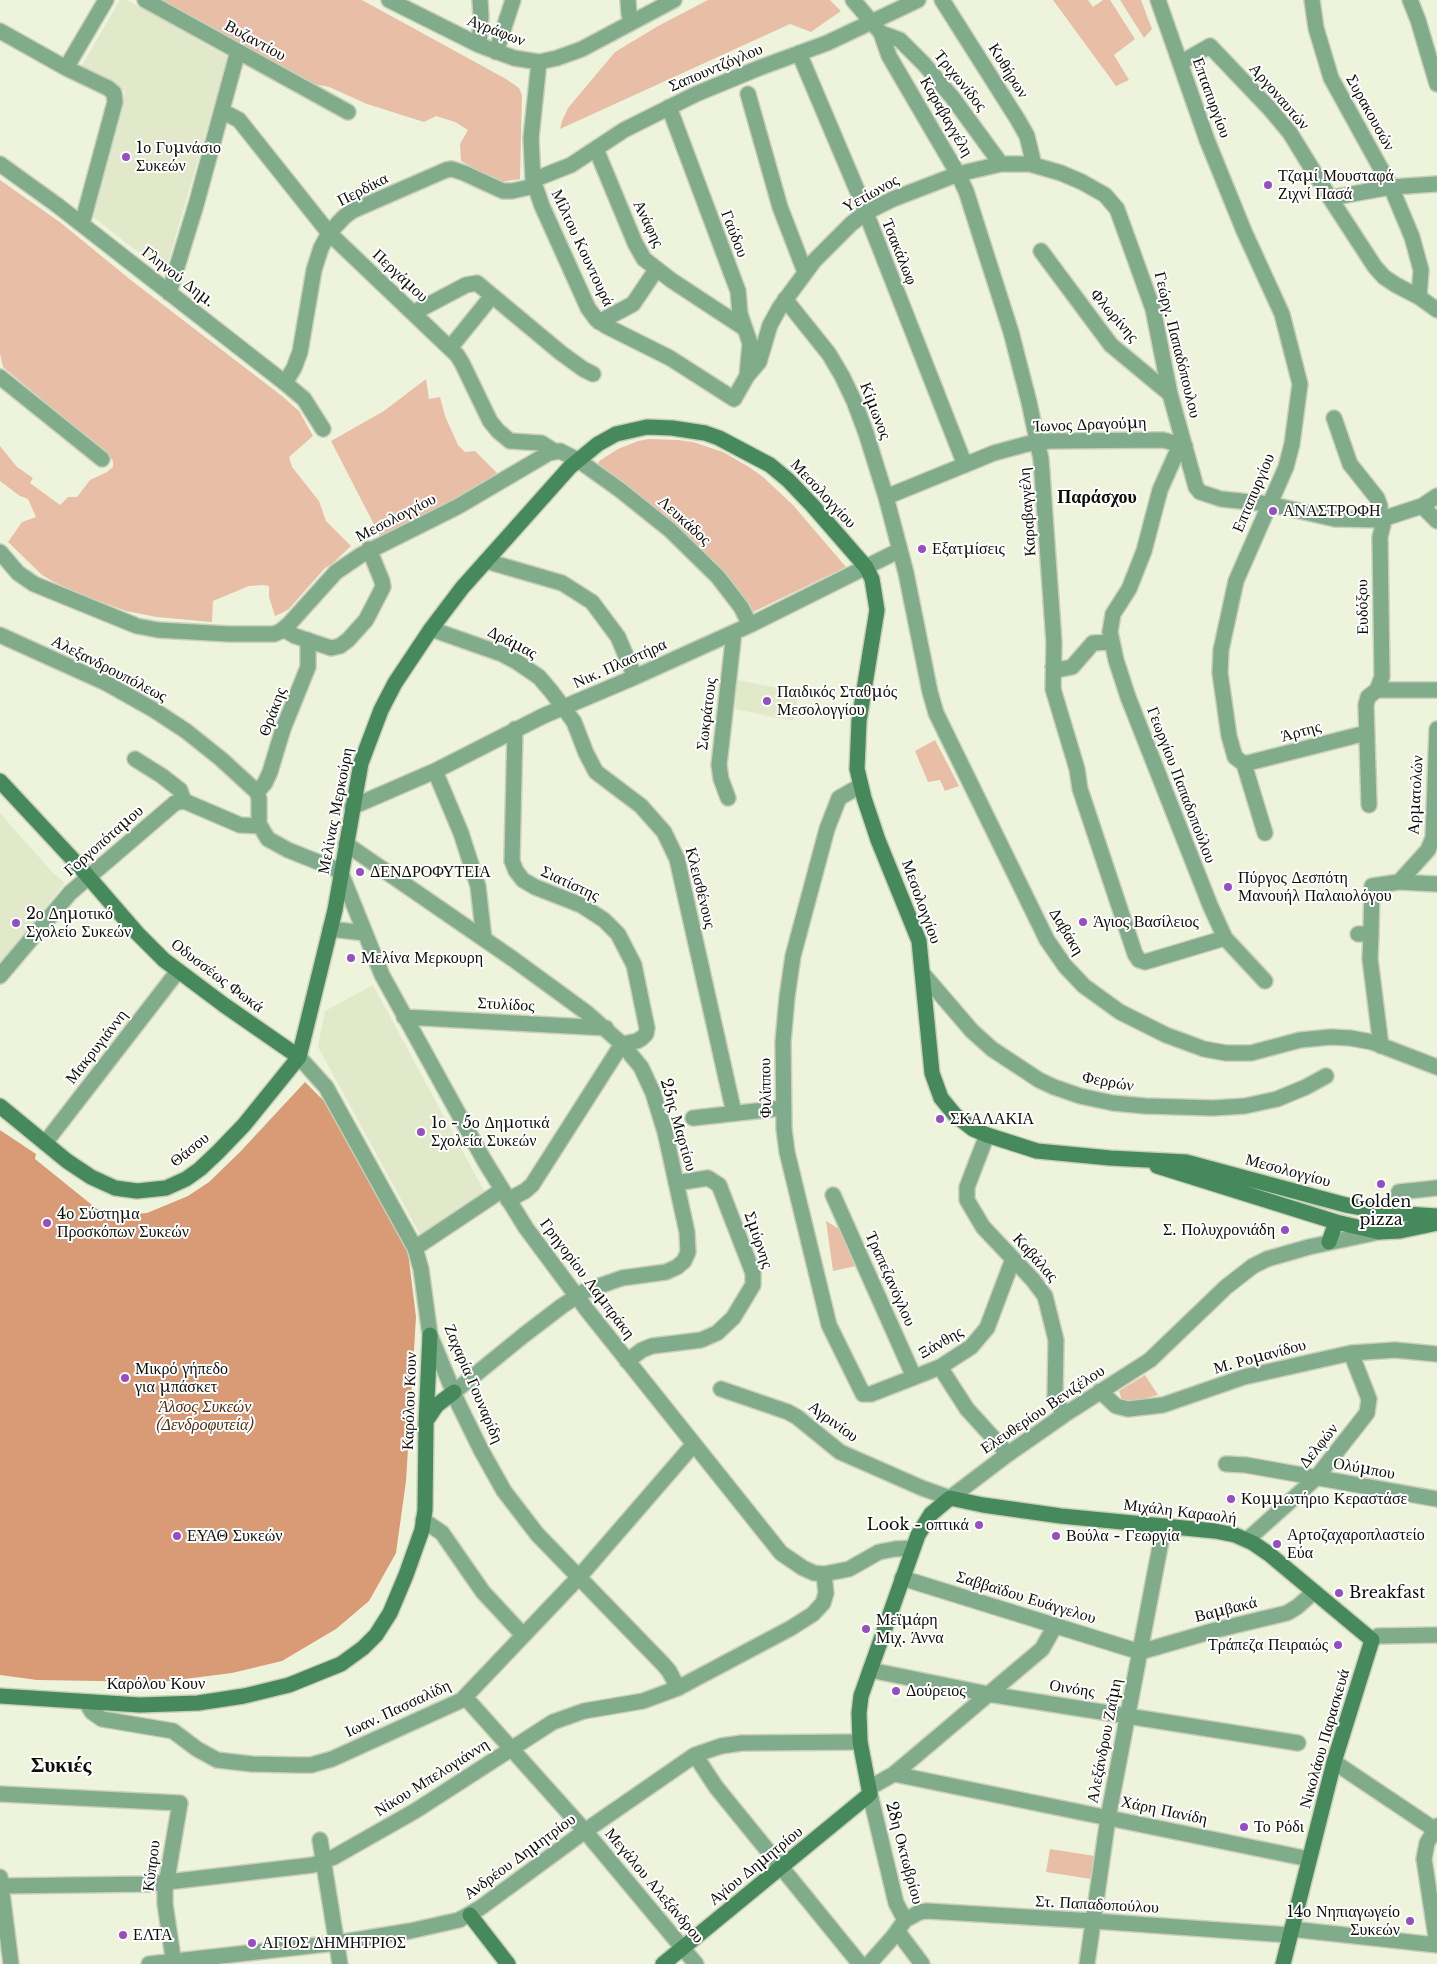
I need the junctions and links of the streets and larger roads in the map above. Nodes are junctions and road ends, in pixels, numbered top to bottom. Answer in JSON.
{"nodes":[{"id":1,"x":106,"y":0,"type":"edge"},
{"id":2,"x":145,"y":0,"type":"edge"},
{"id":3,"x":389,"y":0,"type":"edge"},
{"id":4,"x":480,"y":0,"type":"edge"},
{"id":5,"x":513,"y":0,"type":"edge"},
{"id":6,"x":628,"y":0,"type":"edge"},
{"id":7,"x":674,"y":0,"type":"edge"},
{"id":8,"x":853,"y":0,"type":"edge"},
{"id":9,"x":918,"y":0,"type":"edge"},
{"id":10,"x":942,"y":0,"type":"edge"},
{"id":11,"x":1158,"y":0,"type":"edge"},
{"id":12,"x":1312,"y":0,"type":"edge"},
{"id":13,"x":1410,"y":0,"type":"edge"},
{"id":14,"x":632,"y":22,"type":"junction"},
{"id":15,"x":876,"y":28,"type":"junction"},
{"id":16,"x":0,"y":31,"type":"edge"},
{"id":17,"x":479,"y":45,"type":"junction"},
{"id":18,"x":238,"y":51,"type":"junction"},
{"id":19,"x":496,"y":52,"type":"junction"},
{"id":20,"x":799,"y":53,"type":"junction"},
{"id":21,"x":539,"y":62,"type":"junction"},
{"id":22,"x":1180,"y":63,"type":"junction"},
{"id":23,"x":66,"y":68,"type":"junction"},
{"id":24,"x":1437,"y":84,"type":"edge"},
{"id":25,"x":748,"y":94,"type":"dead end"},
{"id":26,"x":669,"y":107,"type":"junction"},
{"id":27,"x":222,"y":111,"type":"junction"},
{"id":28,"x":348,"y":112,"type":"dead end"},
{"id":29,"x":596,"y":149,"type":"junction"},
{"id":30,"x":0,"y":164,"type":"edge"},
{"id":31,"x":1001,"y":164,"type":"junction"},
{"id":32,"x":1034,"y":165,"type":"junction"},
{"id":33,"x":958,"y":174,"type":"junction"},
{"id":34,"x":534,"y":183,"type":"junction"},
{"id":35,"x":1437,"y":184,"type":"edge"},
{"id":36,"x":1391,"y":187,"type":"junction"},
{"id":37,"x":1109,"y":198,"type":"joint"},
{"id":38,"x":1330,"y":198,"type":"junction"},
{"id":39,"x":865,"y":213,"type":"junction"},
{"id":40,"x":82,"y":224,"type":"junction"},
{"id":41,"x":329,"y":233,"type":"junction"},
{"id":42,"x":1041,"y":251,"type":"dead end"},
{"id":43,"x":656,"y":270,"type":"junction"},
{"id":44,"x":805,"y":272,"type":"junction"},
{"id":45,"x":169,"y":292,"type":"junction"},
{"id":46,"x":492,"y":296,"type":"junction"},
{"id":47,"x":1419,"y":297,"type":"junction"},
{"id":48,"x":785,"y":299,"type":"junction"},
{"id":49,"x":1437,"y":310,"type":"edge"},
{"id":50,"x":413,"y":313,"type":"junction"},
{"id":51,"x":599,"y":322,"type":"junction"},
{"id":52,"x":744,"y":328,"type":"junction"},
{"id":53,"x":450,"y":348,"type":"junction"},
{"id":54,"x":593,"y":374,"type":"dead end"},
{"id":55,"x":747,"y":376,"type":"junction"},
{"id":56,"x":0,"y":377,"type":"edge"},
{"id":57,"x":285,"y":383,"type":"junction"},
{"id":58,"x":1170,"y":394,"type":"junction"},
{"id":59,"x":734,"y":399,"type":"joint"},
{"id":60,"x":1334,"y":418,"type":"dead end"},
{"id":61,"x":323,"y":429,"type":"dead end"},
{"id":62,"x":1039,"y":442,"type":"junction"},
{"id":63,"x":1185,"y":446,"type":"junction"},
{"id":64,"x":554,"y":451,"type":"junction"},
{"id":65,"x":102,"y":459,"type":"dead end"},
{"id":66,"x":578,"y":460,"type":"junction"},
{"id":67,"x":965,"y":465,"type":"junction"},
{"id":68,"x":1437,"y":496,"type":"edge"},
{"id":69,"x":886,"y":497,"type":"junction"},
{"id":70,"x":1269,"y":504,"type":"junction"},
{"id":71,"x":1422,"y":506,"type":"junction"},
{"id":72,"x":1379,"y":520,"type":"junction"},
{"id":73,"x":1437,"y":521,"type":"edge"},
{"id":74,"x":370,"y":549,"type":"junction"},
{"id":75,"x":900,"y":550,"type":"junction"},
{"id":76,"x":2,"y":560,"type":"edge"},
{"id":77,"x":486,"y":561,"type":"junction"},
{"id":78,"x":866,"y":567,"type":"junction"},
{"id":79,"x":750,"y":625,"type":"junction"},
{"id":80,"x":283,"y":629,"type":"junction"},
{"id":81,"x":431,"y":629,"type":"junction"},
{"id":82,"x":734,"y":632,"type":"junction"},
{"id":83,"x":0,"y":635,"type":"edge"},
{"id":84,"x":308,"y":640,"type":"junction"},
{"id":85,"x":1112,"y":642,"type":"junction"},
{"id":86,"x":1053,"y":667,"type":"junction"},
{"id":87,"x":635,"y":677,"type":"junction"},
{"id":88,"x":1377,"y":690,"type":"junction"},
{"id":89,"x":1437,"y":690,"type":"edge"},
{"id":90,"x":564,"y":708,"type":"junction"},
{"id":91,"x":515,"y":729,"type":"junction"},
{"id":92,"x":1437,"y":729,"type":"edge"},
{"id":93,"x":1366,"y":733,"type":"junction"},
{"id":94,"x":134,"y":759,"type":"dead end"},
{"id":95,"x":1244,"y":764,"type":"junction"},
{"id":96,"x":435,"y":771,"type":"junction"},
{"id":97,"x":0,"y":781,"type":"edge"},
{"id":98,"x":860,"y":786,"type":"junction"},
{"id":99,"x":257,"y":792,"type":"junction"},
{"id":100,"x":728,"y":798,"type":"dead end"},
{"id":101,"x":181,"y":801,"type":"junction"},
{"id":102,"x":1369,"y":805,"type":"dead end"},
{"id":103,"x":352,"y":807,"type":"junction"},
{"id":104,"x":260,"y":826,"type":"junction"},
{"id":105,"x":1265,"y":833,"type":"dead end"},
{"id":106,"x":346,"y":844,"type":"junction"},
{"id":107,"x":341,"y":873,"type":"junction"},
{"id":108,"x":88,"y":877,"type":"junction"},
{"id":109,"x":1399,"y":882,"type":"junction"},
{"id":110,"x":1437,"y":884,"type":"edge"},
{"id":111,"x":330,"y":929,"type":"junction"},
{"id":112,"x":365,"y":933,"type":"junction"},
{"id":113,"x":1225,"y":938,"type":"junction"},
{"id":114,"x":484,"y":939,"type":"junction"},
{"id":115,"x":178,"y":971,"type":"junction"},
{"id":116,"x":923,"y":974,"type":"junction"},
{"id":117,"x":0,"y":976,"type":"edge"},
{"id":118,"x":1266,"y":981,"type":"dead end"},
{"id":119,"x":404,"y":1017,"type":"junction"},
{"id":120,"x":606,"y":1028,"type":"junction"},
{"id":121,"x":622,"y":1044,"type":"junction"},
{"id":122,"x":1381,"y":1046,"type":"junction"},
{"id":123,"x":299,"y":1057,"type":"junction"},
{"id":124,"x":1432,"y":1066,"type":"edge"},
{"id":125,"x":1326,"y":1076,"type":"dead end"},
{"id":126,"x":0,"y":1106,"type":"edge"},
{"id":127,"x":783,"y":1108,"type":"junction"},
{"id":128,"x":734,"y":1114,"type":"junction"},
{"id":129,"x":694,"y":1118,"type":"dead end"},
{"id":130,"x":987,"y":1135,"type":"junction"},
{"id":131,"x":44,"y":1143,"type":"junction"},
{"id":132,"x":1131,"y":1159,"type":"junction"},
{"id":133,"x":676,"y":1182,"type":"junction"},
{"id":134,"x":1437,"y":1188,"type":"edge"},
{"id":135,"x":833,"y":1194,"type":"dead end"},
{"id":136,"x":505,"y":1195,"type":"junction"},
{"id":137,"x":1391,"y":1213,"type":"junction"},
{"id":138,"x":1437,"y":1216,"type":"edge"},
{"id":139,"x":1336,"y":1222,"type":"junction"},
{"id":140,"x":1437,"y":1223,"type":"edge"},
{"id":141,"x":1379,"y":1232,"type":"junction"},
{"id":142,"x":1329,"y":1242,"type":"junction"},
{"id":143,"x":415,"y":1248,"type":"junction"},
{"id":144,"x":1013,"y":1259,"type":"junction"},
{"id":145,"x":576,"y":1296,"type":"junction"},
{"id":146,"x":430,"y":1335,"type":"junction"},
{"id":147,"x":1352,"y":1353,"type":"junction"},
{"id":148,"x":1437,"y":1354,"type":"edge"},
{"id":149,"x":627,"y":1361,"type":"junction"},
{"id":150,"x":940,"y":1367,"type":"junction"},
{"id":151,"x":914,"y":1378,"type":"junction"},
{"id":152,"x":721,"y":1388,"type":"dead end"},
{"id":153,"x":1100,"y":1391,"type":"junction"},
{"id":154,"x":454,"y":1392,"type":"junction"},
{"id":155,"x":865,"y":1395,"type":"joint"},
{"id":156,"x":1064,"y":1415,"type":"junction"},
{"id":157,"x":426,"y":1423,"type":"junction"},
{"id":158,"x":694,"y":1444,"type":"junction"},
{"id":159,"x":1008,"y":1454,"type":"junction"},
{"id":160,"x":1226,"y":1464,"type":"dead end"},
{"id":161,"x":1316,"y":1478,"type":"junction"},
{"id":162,"x":950,"y":1498,"type":"junction"},
{"id":163,"x":1437,"y":1499,"type":"edge"},
{"id":164,"x":423,"y":1520,"type":"junction"},
{"id":165,"x":1164,"y":1526,"type":"junction"},
{"id":166,"x":1247,"y":1540,"type":"junction"},
{"id":167,"x":913,"y":1548,"type":"junction"},
{"id":168,"x":824,"y":1574,"type":"junction"},
{"id":169,"x":579,"y":1577,"type":"junction"},
{"id":170,"x":902,"y":1578,"type":"junction"},
{"id":171,"x":1314,"y":1592,"type":"junction"},
{"id":172,"x":1055,"y":1626,"type":"junction"},
{"id":173,"x":523,"y":1635,"type":"junction"},
{"id":174,"x":1437,"y":1635,"type":"edge"},
{"id":175,"x":1372,"y":1640,"type":"junction"},
{"id":176,"x":1140,"y":1652,"type":"junction"},
{"id":177,"x":870,"y":1670,"type":"junction"},
{"id":178,"x":678,"y":1688,"type":"junction"},
{"id":179,"x":988,"y":1694,"type":"junction"},
{"id":180,"x":0,"y":1696,"type":"edge"},
{"id":181,"x":465,"y":1697,"type":"junction"},
{"id":182,"x":86,"y":1702,"type":"junction"},
{"id":183,"x":1129,"y":1716,"type":"junction"},
{"id":184,"x":860,"y":1742,"type":"junction"},
{"id":185,"x":1298,"y":1743,"type":"dead end"},
{"id":186,"x":511,"y":1749,"type":"junction"},
{"id":187,"x":695,"y":1755,"type":"junction"},
{"id":188,"x":1334,"y":1762,"type":"junction"},
{"id":189,"x":894,"y":1774,"type":"junction"},
{"id":190,"x":869,"y":1791,"type":"junction"},
{"id":191,"x":0,"y":1794,"type":"edge"},
{"id":192,"x":1108,"y":1818,"type":"junction"},
{"id":193,"x":1436,"y":1829,"type":"edge"},
{"id":194,"x":584,"y":1832,"type":"junction"},
{"id":195,"x":320,"y":1840,"type":"dead end"},
{"id":196,"x":1309,"y":1859,"type":"junction"},
{"id":197,"x":324,"y":1861,"type":"junction"},
{"id":198,"x":781,"y":1868,"type":"junction"},
{"id":199,"x":166,"y":1882,"type":"junction"},
{"id":200,"x":0,"y":1883,"type":"edge"},
{"id":201,"x":470,"y":1915,"type":"junction"},
{"id":202,"x":1094,"y":1921,"type":"junction"},
{"id":203,"x":901,"y":1926,"type":"junction"},
{"id":204,"x":1290,"y":1932,"type":"junction"},
{"id":205,"x":337,"y":1943,"type":"junction"},
{"id":206,"x":1437,"y":1944,"type":"edge"},
{"id":207,"x":683,"y":1948,"type":"junction"},
{"id":208,"x":174,"y":1962,"type":"edge"},
{"id":209,"x":11,"y":1964,"type":"edge"},
{"id":210,"x":150,"y":1964,"type":"edge"},
{"id":211,"x":340,"y":1964,"type":"edge"},
{"id":212,"x":508,"y":1964,"type":"edge"},
{"id":213,"x":663,"y":1964,"type":"edge"},
{"id":214,"x":696,"y":1964,"type":"edge"},
{"id":215,"x":860,"y":1964,"type":"edge"},
{"id":216,"x":869,"y":1964,"type":"edge"},
{"id":217,"x":922,"y":1964,"type":"edge"},
{"id":218,"x":1088,"y":1964,"type":"edge"},
{"id":219,"x":1283,"y":1964,"type":"edge"}],
"edges":[{"from":1,"to":23,"type":"street"},
{"from":2,"to":18,"type":"street","name":"Βυζαντίου"},
{"from":3,"to":17,"type":"street","name":"Αγράφων"},
{"from":4,"to":17,"type":"street"},
{"from":5,"to":19,"type":"street"},
{"from":6,"to":14,"type":"street"},
{"from":7,"to":14,"type":"street","name":"Αγράφων"},
{"from":8,"to":15,"type":"street","name":"Καραβαγγέλη"},
{"from":9,"to":15,"type":"street","name":"Σαπουντζόγλου"},
{"from":10,"to":32,"type":"street","name":"Κυθήρων"},
{"from":11,"to":22,"type":"street","name":"Επταπυργίου"},
{"from":12,"to":36,"type":"street","name":"Συρακουσών"},
{"from":13,"to":24,"type":"street"},
{"from":14,"to":21,"type":"street","name":"Αγράφων"},
{"from":15,"to":20,"type":"street","name":"Σαπουντζόγλου"},
{"from":15,"to":31,"type":"street","name":"Τριχωνίδος"},
{"from":15,"to":33,"type":"street","name":"Καραβαγγέλη"},
{"from":16,"to":23,"type":"street"},
{"from":17,"to":19,"type":"street","name":"Αγράφων"},
{"from":18,"to":27,"type":"street"},
{"from":18,"to":28,"type":"street","name":"Βυζαντίου"},
{"from":19,"to":21,"type":"street","name":"Αγράφων"},
{"from":20,"to":26,"type":"street","name":"Σαπουντζόγλου"},
{"from":20,"to":39,"type":"street","name":"Τσακάλωφ"},
{"from":21,"to":34,"type":"street","name":"Μίλτου Κουντουρά"},
{"from":22,"to":38,"type":"street","name":"Αργοναυτών"},
{"from":22,"to":70,"type":"street","name":"Επταπυργίου"},
{"from":23,"to":40,"type":"street"},
{"from":25,"to":44,"type":"street"},
{"from":26,"to":29,"type":"street","name":"Σαπουντζόγλου"},
{"from":26,"to":52,"type":"street","name":"Γαύδου"},
{"from":27,"to":41,"type":"street","name":"Περγάμου"},
{"from":27,"to":45,"type":"street"},
{"from":29,"to":34,"type":"street","name":"Σαπουντζόγλου"},
{"from":29,"to":43,"type":"street","name":"Ανάφης"},
{"from":30,"to":40,"type":"street","name":"Γληνού Δημ."},
{"from":31,"to":32,"type":"street","name":"Υετίωνος"},
{"from":31,"to":33,"type":"street","name":"Υετίωνος"},
{"from":32,"to":37,"type":"street","name":"Υετίωνος"},
{"from":33,"to":39,"type":"street","name":"Υετίωνος"},
{"from":33,"to":62,"type":"street","name":"Καραβαγγέλη"},
{"from":34,"to":41,"type":"street","name":"Περδίκα"},
{"from":34,"to":51,"type":"street","name":"Μίλτου Κουντουρά"},
{"from":35,"to":36,"type":"street"},
{"from":36,"to":38,"type":"street"},
{"from":36,"to":47,"type":"street","name":"Συρακουσών"},
{"from":37,"to":58,"type":"street","name":"Γεώργ. Παπαδόπουλου"},
{"from":38,"to":47,"type":"street","name":"Αργοναυτών"},
{"from":39,"to":44,"type":"street","name":"Υετίωνος"},
{"from":39,"to":67,"type":"street","name":"Τσακάλωφ"},
{"from":40,"to":45,"type":"street","name":"Γληνού Δημ."},
{"from":41,"to":50,"type":"street","name":"Περγάμου"},
{"from":41,"to":57,"type":"street","name":"Περδίκα"},
{"from":42,"to":58,"type":"street","name":"Φλωρίνης"},
{"from":43,"to":51,"type":"street"},
{"from":43,"to":52,"type":"street","name":"Ανάφης"},
{"from":44,"to":48,"type":"street","name":"Υετίωνος"},
{"from":45,"to":57,"type":"street","name":"Γληνού Δημ."},
{"from":46,"to":50,"type":"street"},
{"from":46,"to":53,"type":"street"},
{"from":46,"to":54,"type":"street"},
{"from":47,"to":49,"type":"street","name":"Αργοναυτών"},
{"from":48,"to":55,"type":"street","name":"Υετίωνος"},
{"from":48,"to":69,"type":"street","name":"Κίμωνος"},
{"from":50,"to":53,"type":"street","name":"Περγάμου"},
{"from":51,"to":59,"type":"street","name":"Μίλτου Κουντουρά"},
{"from":52,"to":55,"type":"street","name":"Γαύδου"},
{"from":53,"to":64,"type":"street","name":"Περγάμου"},
{"from":55,"to":59,"type":"street","name":"Υετίωνος"},
{"from":56,"to":65,"type":"street"},
{"from":57,"to":61,"type":"street","name":"Γληνού Δημ."},
{"from":58,"to":63,"type":"street","name":"Γεώργ. Παπαδόπουλου"},
{"from":60,"to":72,"type":"street","name":"Ευδόξου"},
{"from":62,"to":63,"type":"street","name":"Ίωνος Δραγούμη"},
{"from":62,"to":67,"type":"street","name":"Ίωνος Δραγούμη"},
{"from":62,"to":86,"type":"street","name":"Καραβαγγέλη"},
{"from":63,"to":70,"type":"street","name":"Γεώργ. Παπαδόπουλου"},
{"from":63,"to":85,"type":"street","name":"Γεωργίου Παπαδοπούλου"},
{"from":64,"to":66,"type":"street"},
{"from":64,"to":74,"type":"street","name":"Μεσολογγίου"},
{"from":66,"to":77,"type":"street","name":"Μελίνας Μερκούρη"},
{"from":66,"to":78,"type":"street","name":"Μεσολογγίου"},
{"from":66,"to":79,"type":"street","name":"Λευκάδος"},
{"from":67,"to":69,"type":"street","name":"Ίωνος Δραγούμη"},
{"from":68,"to":71,"type":"street"},
{"from":69,"to":75,"type":"street","name":"Κίμωνος"},
{"from":70,"to":72,"type":"street"},
{"from":70,"to":95,"type":"street","name":"Επταπυργίου"},
{"from":71,"to":72,"type":"street"},
{"from":71,"to":73,"type":"street"},
{"from":72,"to":88,"type":"street","name":"Ευδόξου"},
{"from":74,"to":80,"type":"street","name":"Μεσολογγίου"},
{"from":74,"to":84,"type":"street"},
{"from":75,"to":78,"type":"street","name":"Νικ. Πλαστήρα"},
{"from":75,"to":122,"type":"street","name":"Δαβάκη"},
{"from":76,"to":80,"type":"street"},
{"from":77,"to":81,"type":"street","name":"Μελίνας Μερκούρη"},
{"from":77,"to":87,"type":"street"},
{"from":78,"to":79,"type":"street","name":"Νικ. Πλαστήρα"},
{"from":78,"to":98,"type":"street","name":"Μεσολογγίου"},
{"from":79,"to":82,"type":"street","name":"Νικ. Πλαστήρα"},
{"from":80,"to":84,"type":"street"},
{"from":81,"to":90,"type":"street","name":"Δράμας"},
{"from":81,"to":103,"type":"street","name":"Μελίνας Μερκούρη"},
{"from":82,"to":87,"type":"street","name":"Νικ. Πλαστήρα"},
{"from":82,"to":100,"type":"street","name":"Σωκράτους"},
{"from":83,"to":99,"type":"street","name":"Αλεξανδρουπόλεως"},
{"from":84,"to":99,"type":"street","name":"Θράκης"},
{"from":85,"to":86,"type":"street"},
{"from":85,"to":113,"type":"street","name":"Γεωργίου Παπαδοπούλου"},
{"from":86,"to":113,"type":"street","name":"Καραβαγγέλη"},
{"from":87,"to":90,"type":"street","name":"Νικ. Πλαστήρα"},
{"from":88,"to":89,"type":"street"},
{"from":88,"to":93,"type":"street","name":"Ευδόξου"},
{"from":90,"to":91,"type":"street","name":"Νικ. Πλαστήρα"},
{"from":90,"to":128,"type":"street","name":"Κλεισθένους"},
{"from":91,"to":96,"type":"street","name":"Νικ. Πλαστήρα"},
{"from":91,"to":121,"type":"street","name":"Σιατίστης"},
{"from":92,"to":109,"type":"street","name":"Αρματολών"},
{"from":93,"to":95,"type":"street","name":"Άρτης"},
{"from":93,"to":102,"type":"street","name":"Ευδόξου"},
{"from":94,"to":101,"type":"street"},
{"from":95,"to":105,"type":"street","name":"Επταπυργίου"},
{"from":96,"to":103,"type":"street","name":"Νικ. Πλαστήρα"},
{"from":96,"to":114,"type":"street"},
{"from":97,"to":108,"type":"street","name":"Οδυσσέως Φωκά"},
{"from":98,"to":116,"type":"street","name":"Μεσολογγίου"},
{"from":98,"to":127,"type":"street","name":"Φιλίππου"},
{"from":99,"to":104,"type":"street"},
{"from":101,"to":104,"type":"street"},
{"from":101,"to":108,"type":"street","name":"Γοργοπόταμου"},
{"from":103,"to":106,"type":"street","name":"Μελίνας Μερκούρη"},
{"from":104,"to":107,"type":"street"},
{"from":106,"to":107,"type":"street","name":"Μελίνας Μερκούρη"},
{"from":106,"to":114,"type":"street","name":"25ης Μαρτίου"},
{"from":107,"to":111,"type":"street","name":"Μελίνας Μερκούρη"},
{"from":107,"to":112,"type":"street","name":"Γρηγορίου Λαμπράκη"},
{"from":108,"to":115,"type":"street","name":"Οδυσσέως Φωκά"},
{"from":108,"to":117,"type":"street","name":"Γοργοπόταμου"},
{"from":109,"to":110,"type":"street"},
{"from":109,"to":122,"type":"street"},
{"from":111,"to":112,"type":"street"},
{"from":111,"to":123,"type":"street","name":"Μελίνας Μερκούρη"},
{"from":112,"to":119,"type":"street","name":"Γρηγορίου Λαμπράκη"},
{"from":113,"to":118,"type":"street","name":"Γεωργίου Παπαδοπούλου"},
{"from":114,"to":120,"type":"street","name":"25ης Μαρτίου"},
{"from":115,"to":123,"type":"street","name":"Οδυσσέως Φωκά"},
{"from":115,"to":131,"type":"street","name":"Μακρυγιάννη"},
{"from":116,"to":125,"type":"street","name":"Φερρών"},
{"from":116,"to":130,"type":"street","name":"Μεσολογγίου"},
{"from":119,"to":120,"type":"street","name":"Στυλίδος"},
{"from":119,"to":136,"type":"street","name":"Γρηγορίου Λαμπράκη"},
{"from":120,"to":121,"type":"street","name":"25ης Μαρτίου"},
{"from":121,"to":133,"type":"street","name":"25ης Μαρτίου"},
{"from":121,"to":136,"type":"street"},
{"from":122,"to":124,"type":"street","name":"Δαβάκη"},
{"from":123,"to":131,"type":"street","name":"Θάσου"},
{"from":123,"to":143,"type":"street","name":"Ζαχαρία Γουναρίδη"},
{"from":126,"to":131,"type":"street","name":"Θάσου"},
{"from":127,"to":128,"type":"street"},
{"from":127,"to":155,"type":"street","name":"Φιλίππου"},
{"from":128,"to":129,"type":"street"},
{"from":130,"to":132,"type":"street","name":"Μεσολογγίου"},
{"from":130,"to":144,"type":"street","name":"Καβάλας"},
{"from":132,"to":137,"type":"street","name":"Μεσολογγίου"},
{"from":132,"to":139,"type":"street","name":"Μεσολογγίου"},
{"from":133,"to":145,"type":"street","name":"25ης Μαρτίου"},
{"from":133,"to":149,"type":"street","name":"Σμύρνης"},
{"from":134,"to":137,"type":"street"},
{"from":135,"to":151,"type":"street","name":"Τραπεζανόγλου"},
{"from":136,"to":143,"type":"street"},
{"from":136,"to":145,"type":"street","name":"Γρηγορίου Λαμπράκη"},
{"from":137,"to":138,"type":"street","name":"Μεσολογγίου"},
{"from":139,"to":141,"type":"street","name":"Μεσολογγίου"},
{"from":139,"to":142,"type":"street"},
{"from":140,"to":141,"type":"street","name":"Ελευθερίου Βενιζέλου"},
{"from":141,"to":142,"type":"street","name":"Ελευθερίου Βενιζέλου"},
{"from":142,"to":153,"type":"street","name":"Ελευθερίου Βενιζέλου"},
{"from":143,"to":146,"type":"street","name":"Ζαχαρία Γουναρίδη"},
{"from":144,"to":150,"type":"street","name":"Ξάνθης"},
{"from":144,"to":156,"type":"street","name":"Καβάλας"},
{"from":145,"to":149,"type":"street","name":"Γρηγορίου Λαμπράκη"},
{"from":145,"to":154,"type":"street","name":"25ης Μαρτίου"},
{"from":146,"to":154,"type":"street","name":"Ζαχαρία Γουναρίδη"},
{"from":146,"to":157,"type":"street","name":"Καρόλου Κουν"},
{"from":147,"to":148,"type":"street","name":"Μ. Ρομανίδου"},
{"from":147,"to":153,"type":"street","name":"Μ. Ρομανίδου"},
{"from":147,"to":161,"type":"street","name":"Δελφών"},
{"from":149,"to":158,"type":"street","name":"Γρηγορίου Λαμπράκη"},
{"from":150,"to":151,"type":"street","name":"Ξάνθης"},
{"from":150,"to":159,"type":"street"},
{"from":151,"to":155,"type":"street","name":"Ξάνθης"},
{"from":152,"to":162,"type":"street","name":"Αγρινίου"},
{"from":153,"to":156,"type":"street","name":"Ελευθερίου Βενιζέλου"},
{"from":154,"to":157,"type":"street"},
{"from":154,"to":169,"type":"street","name":"Ζαχαρία Γουναρίδη"},
{"from":156,"to":159,"type":"street","name":"Ελευθερίου Βενιζέλου"},
{"from":157,"to":164,"type":"street","name":"Καρόλου Κουν"},
{"from":158,"to":168,"type":"street","name":"Γρηγορίου Λαμπράκη"},
{"from":158,"to":169,"type":"street","name":"Ιωαν. Πασσαλίδη"},
{"from":159,"to":162,"type":"street","name":"Ελευθερίου Βενιζέλου"},
{"from":160,"to":161,"type":"street","name":"Ολύμπου"},
{"from":161,"to":163,"type":"street","name":"Ολύμπου"},
{"from":161,"to":166,"type":"street","name":"Δελφών"},
{"from":162,"to":165,"type":"street","name":"Μιχάλη Καραολή"},
{"from":162,"to":167,"type":"street","name":"Ελευθερίου Βενιζέλου"},
{"from":164,"to":173,"type":"street"},
{"from":164,"to":182,"type":"street","name":"Καρόλου Κουν"},
{"from":165,"to":166,"type":"street","name":"Μιχάλη Καραολή"},
{"from":165,"to":176,"type":"street","name":"Αλεξάνδρου Ζαΐμη"},
{"from":166,"to":171,"type":"street","name":"Μιχάλη Καραολή"},
{"from":167,"to":168,"type":"street"},
{"from":167,"to":170,"type":"street","name":"Ελευθερίου Βενιζέλου"},
{"from":168,"to":178,"type":"street","name":"Νίκου Μπελογιάννη"},
{"from":169,"to":173,"type":"street","name":"Ιωαν. Πασσαλίδη"},
{"from":169,"to":178,"type":"street","name":"Ζαχαρία Γουναρίδη"},
{"from":170,"to":172,"type":"street","name":"Σαββαϊδου Ευάγγελου"},
{"from":170,"to":177,"type":"street","name":"Ελευθερίου Βενιζέλου"},
{"from":171,"to":175,"type":"street","name":"Μιχάλη Καραολή"},
{"from":171,"to":176,"type":"street","name":"Βαμβακά"},
{"from":172,"to":176,"type":"street","name":"Σαββαϊδου Ευάγγελου"},
{"from":172,"to":179,"type":"street","name":"Αγίου Δημητρίου"},
{"from":173,"to":181,"type":"street","name":"Ιωαν. Πασσαλίδη"},
{"from":174,"to":175,"type":"street"},
{"from":175,"to":188,"type":"street","name":"Νικολάου Παρασκευά"},
{"from":176,"to":183,"type":"street","name":"Αλεξάνδρου Ζαΐμη"},
{"from":177,"to":179,"type":"street","name":"Οινόης"},
{"from":177,"to":184,"type":"street","name":"Ελευθερίου Βενιζέλου"},
{"from":178,"to":186,"type":"street","name":"Νίκου Μπελογιάννη"},
{"from":179,"to":183,"type":"street","name":"Οινόης"},
{"from":179,"to":189,"type":"street","name":"Αγίου Δημητρίου"},
{"from":180,"to":182,"type":"street","name":"Καρόλου Κουν"},
{"from":181,"to":182,"type":"street","name":"Ιωαν. Πασσαλίδη"},
{"from":181,"to":186,"type":"street","name":"Μεγάλου Αλεξάνδρου"},
{"from":183,"to":185,"type":"street","name":"Οινόης"},
{"from":183,"to":192,"type":"street","name":"Αλεξάνδρου Ζαΐμη"},
{"from":184,"to":187,"type":"street","name":"Ανδρέου Δημητρίου"},
{"from":184,"to":190,"type":"street","name":"Ελευθερίου Βενιζέλου"},
{"from":186,"to":194,"type":"street","name":"Μεγάλου Αλεξάνδρου"},
{"from":186,"to":197,"type":"street","name":"Νίκου Μπελογιάννη"},
{"from":187,"to":194,"type":"street","name":"Ανδρέου Δημητρίου"},
{"from":187,"to":198,"type":"street"},
{"from":188,"to":193,"type":"street"},
{"from":188,"to":196,"type":"street","name":"Νικολάου Παρασκευά"},
{"from":189,"to":190,"type":"street","name":"Αγίου Δημητρίου"},
{"from":189,"to":192,"type":"street","name":"Χάρη Πανίδη"},
{"from":190,"to":198,"type":"street","name":"Αγίου Δημητρίου"},
{"from":190,"to":203,"type":"street","name":"28η Οκτωβρίου"},
{"from":191,"to":199,"type":"street","name":"Κύπρου"},
{"from":192,"to":196,"type":"street","name":"Χάρη Πανίδη"},
{"from":192,"to":202,"type":"street","name":"Αλεξάνδρου Ζαΐμη"},
{"from":193,"to":206,"type":"street"},
{"from":194,"to":201,"type":"street","name":"Ανδρέου Δημητρίου"},
{"from":194,"to":207,"type":"street","name":"Μεγάλου Αλεξάνδρου"},
{"from":195,"to":197,"type":"street"},
{"from":196,"to":204,"type":"street","name":"Νικολάου Παρασκευά"},
{"from":197,"to":199,"type":"street","name":"Νίκου Μπελογιάννη"},
{"from":197,"to":205,"type":"street"},
{"from":198,"to":207,"type":"street","name":"Αγίου Δημητρίου"},
{"from":198,"to":215,"type":"street"},
{"from":199,"to":200,"type":"street","name":"Νίκου Μπελογιάννη"},
{"from":199,"to":208,"type":"street","name":"Κύπρου"},
{"from":200,"to":209,"type":"street"},
{"from":201,"to":205,"type":"street","name":"Ανδρέου Δημητρίου"},
{"from":201,"to":212,"type":"street"},
{"from":202,"to":203,"type":"street","name":"Στ. Παπαδοπούλου"},
{"from":202,"to":204,"type":"street","name":"Στ. Παπαδοπούλου"},
{"from":202,"to":218,"type":"street","name":"Αλεξάνδρου Ζαΐμη"},
{"from":203,"to":216,"type":"street"},
{"from":203,"to":217,"type":"street","name":"28η Οκτωβρίου"},
{"from":204,"to":206,"type":"street","name":"Στ. Παπαδοπούλου"},
{"from":204,"to":219,"type":"street","name":"Νικολάου Παρασκευά"},
{"from":205,"to":208,"type":"street","name":"Ανδρέου Δημητρίου"},
{"from":205,"to":211,"type":"street"},
{"from":207,"to":213,"type":"street","name":"Αγίου Δημητρίου"},
{"from":207,"to":214,"type":"street","name":"Μεγάλου Αλεξάνδρου"},
{"from":208,"to":210,"type":"street","name":"Ανδρέου Δημητρίου"}]}
